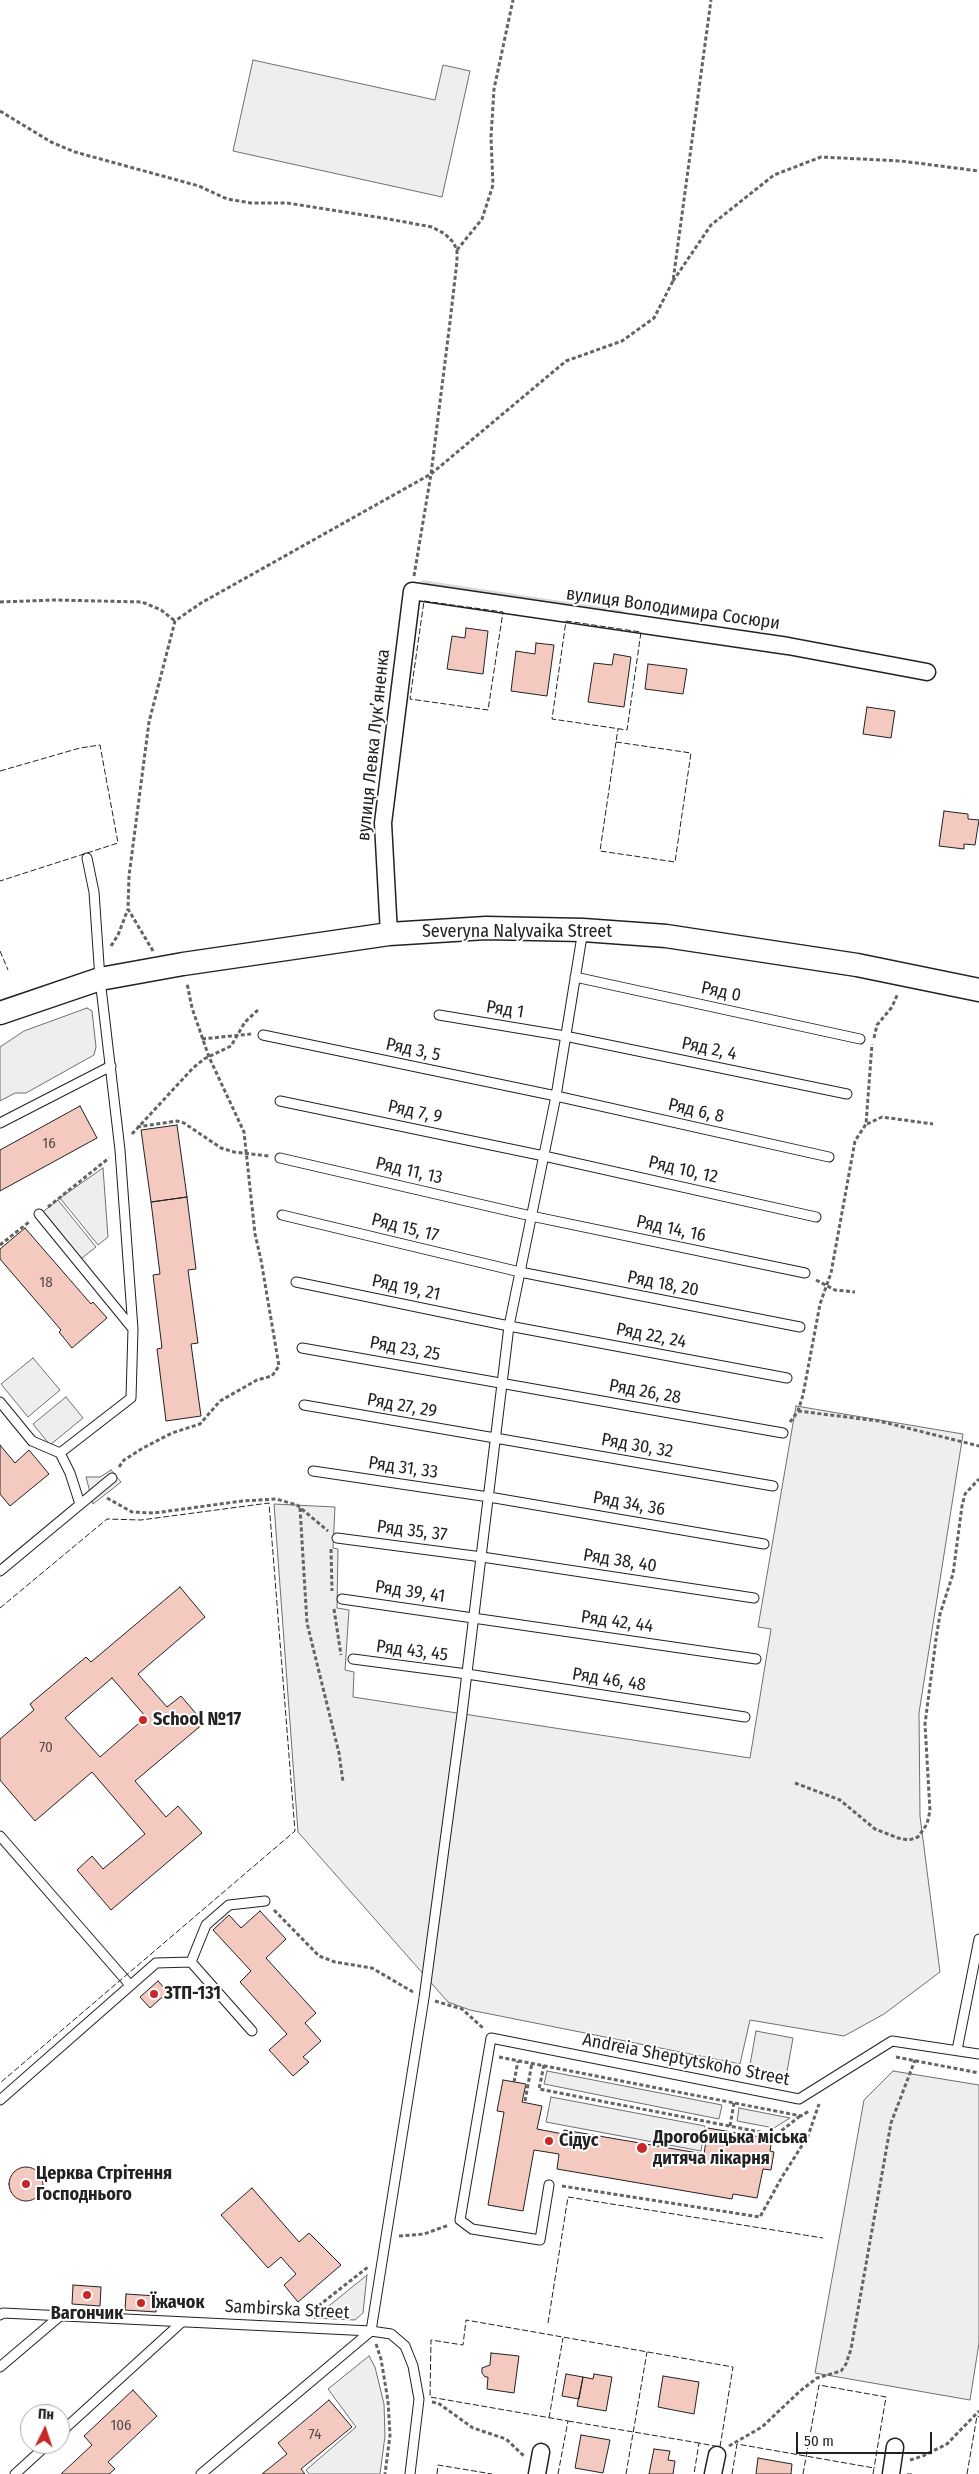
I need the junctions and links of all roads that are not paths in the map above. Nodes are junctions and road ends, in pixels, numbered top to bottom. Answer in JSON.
{"nodes":[{"id":1,"x":412,"y":591,"type":"joint"},
{"id":2,"x":928,"y":672,"type":"dead end"},
{"id":3,"x":87,"y":858,"type":"dead end"},
{"id":4,"x":583,"y":930,"type":"junction"},
{"id":5,"x":389,"y":934,"type":"junction"},
{"id":6,"x":100,"y":968,"type":"junction"},
{"id":7,"x":575,"y":977,"type":"junction"},
{"id":8,"x":979,"y":990,"type":"edge"},
{"id":9,"x":0,"y":1013,"type":"edge"},
{"id":10,"x":440,"y":1016,"type":"dead end"},
{"id":11,"x":263,"y":1035,"type":"road end"},
{"id":12,"x":565,"y":1036,"type":"junction"},
{"id":13,"x":860,"y":1039,"type":"dead end"},
{"id":14,"x":111,"y":1066,"type":"junction"},
{"id":15,"x":846,"y":1094,"type":"dead end"},
{"id":16,"x":556,"y":1096,"type":"junction"},
{"id":17,"x":280,"y":1100,"type":"dead end"},
{"id":18,"x":0,"y":1123,"type":"edge"},
{"id":19,"x":544,"y":1156,"type":"junction"},
{"id":20,"x":829,"y":1157,"type":"dead end"},
{"id":21,"x":280,"y":1158,"type":"road end"},
{"id":22,"x":38,"y":1214,"type":"road end"},
{"id":23,"x":282,"y":1215,"type":"dead end"},
{"id":24,"x":531,"y":1216,"type":"junction"},
{"id":25,"x":816,"y":1217,"type":"dead end"},
{"id":26,"x":520,"y":1272,"type":"junction"},
{"id":27,"x":804,"y":1274,"type":"road end"},
{"id":28,"x":296,"y":1282,"type":"dead end"},
{"id":29,"x":509,"y":1326,"type":"junction"},
{"id":30,"x":800,"y":1327,"type":"dead end"},
{"id":31,"x":134,"y":1329,"type":"junction"},
{"id":32,"x":302,"y":1348,"type":"dead end"},
{"id":33,"x":787,"y":1378,"type":"dead end"},
{"id":34,"x":502,"y":1383,"type":"junction"},
{"id":35,"x":0,"y":1402,"type":"edge"},
{"id":36,"x":304,"y":1405,"type":"dead end"},
{"id":37,"x":783,"y":1433,"type":"road end"},
{"id":38,"x":496,"y":1438,"type":"junction"},
{"id":39,"x":60,"y":1453,"type":"junction"},
{"id":40,"x":313,"y":1471,"type":"dead end"},
{"id":41,"x":112,"y":1478,"type":"road end"},
{"id":42,"x":772,"y":1486,"type":"dead end"},
{"id":43,"x":489,"y":1497,"type":"junction"},
{"id":44,"x":80,"y":1504,"type":"junction"},
{"id":45,"x":337,"y":1538,"type":"road end"},
{"id":46,"x":764,"y":1544,"type":"dead end"},
{"id":47,"x":482,"y":1557,"type":"junction"},
{"id":48,"x":0,"y":1571,"type":"edge"},
{"id":49,"x":342,"y":1598,"type":"dead end"},
{"id":50,"x":754,"y":1598,"type":"dead end"},
{"id":51,"x":474,"y":1618,"type":"junction"},
{"id":52,"x":352,"y":1659,"type":"dead end"},
{"id":53,"x":756,"y":1659,"type":"dead end"},
{"id":54,"x":467,"y":1674,"type":"junction"},
{"id":55,"x":745,"y":1717,"type":"dead end"},
{"id":56,"x":0,"y":1836,"type":"edge"},
{"id":57,"x":265,"y":1901,"type":"road end"},
{"id":58,"x":979,"y":1939,"type":"edge"},
{"id":59,"x":191,"y":1962,"type":"junction"},
{"id":60,"x":130,"y":1986,"type":"junction"},
{"id":61,"x":252,"y":2032,"type":"dead end"},
{"id":62,"x":957,"y":2050,"type":"junction"},
{"id":63,"x":979,"y":2054,"type":"edge"},
{"id":64,"x":0,"y":2100,"type":"edge"},
{"id":65,"x":549,"y":2184,"type":"road end"},
{"id":66,"x":1,"y":2313,"type":"edge"},
{"id":67,"x":60,"y":2316,"type":"junction"},
{"id":68,"x":182,"y":2322,"type":"junction"},
{"id":69,"x":371,"y":2331,"type":"junction"},
{"id":70,"x":0,"y":2367,"type":"edge"},
{"id":71,"x":70,"y":2424,"type":"edge"},
{"id":72,"x":895,"y":2447,"type":"dead end"},
{"id":73,"x":541,"y":2452,"type":"dead end"},
{"id":74,"x":37,"y":2454,"type":"edge"},
{"id":75,"x":716,"y":2455,"type":"road end"},
{"id":76,"x":892,"y":2469,"type":"edge"},
{"id":77,"x":15,"y":2474,"type":"edge"},
{"id":78,"x":200,"y":2474,"type":"edge"},
{"id":79,"x":410,"y":2474,"type":"edge"},
{"id":80,"x":537,"y":2474,"type":"edge"},
{"id":81,"x":713,"y":2474,"type":"edge"}],
"edges":[{"from":1,"to":2,"type":"street","name":"вулиця Володимира Сосюри"},
{"from":1,"to":5,"type":"street","name":"вулиця Левка Лукʼяненка"},
{"from":3,"to":6,"type":"lane"},
{"from":4,"to":5,"type":"street","name":"Severyna Nalyvaika Street"},
{"from":4,"to":7,"type":"lane"},
{"from":4,"to":8,"type":"street","name":"Severyna Nalyvaika Street"},
{"from":5,"to":6,"type":"street","name":"Severyna Nalyvaika Street"},
{"from":6,"to":9,"type":"street","name":"Severyna Nalyvaika Street"},
{"from":6,"to":14,"type":"lane"},
{"from":7,"to":12,"type":"lane"},
{"from":7,"to":13,"type":"lane","name":"Ряд 0"},
{"from":10,"to":12,"type":"lane","name":"Ряд 1"},
{"from":11,"to":16,"type":"lane","name":"Ряд 3, 5"},
{"from":12,"to":15,"type":"lane","name":"Ряд 2, 4"},
{"from":12,"to":16,"type":"lane"},
{"from":14,"to":18,"type":"lane"},
{"from":14,"to":31,"type":"lane"},
{"from":16,"to":19,"type":"lane"},
{"from":16,"to":20,"type":"lane","name":"Ряд 6, 8"},
{"from":17,"to":19,"type":"lane","name":"Ряд 7, 9"},
{"from":19,"to":24,"type":"lane"},
{"from":19,"to":25,"type":"lane","name":"Ряд 10, 12"},
{"from":21,"to":24,"type":"lane","name":"Ряд 11, 13"},
{"from":22,"to":31,"type":"lane"},
{"from":23,"to":26,"type":"lane","name":"Ряд 15, 17"},
{"from":24,"to":26,"type":"lane"},
{"from":24,"to":27,"type":"lane","name":"Ряд 14, 16"},
{"from":26,"to":29,"type":"lane"},
{"from":26,"to":30,"type":"lane","name":"Ряд 18, 20"},
{"from":28,"to":29,"type":"lane","name":"Ряд 19, 21"},
{"from":29,"to":33,"type":"lane","name":"Ряд 22, 24"},
{"from":29,"to":34,"type":"lane"},
{"from":31,"to":39,"type":"lane"},
{"from":32,"to":34,"type":"lane","name":"Ряд 23, 25"},
{"from":34,"to":37,"type":"lane","name":"Ряд 26, 28"},
{"from":34,"to":38,"type":"lane"},
{"from":35,"to":39,"type":"lane"},
{"from":36,"to":38,"type":"lane","name":"Ряд 27, 29"},
{"from":38,"to":42,"type":"lane","name":"Ряд 30, 32"},
{"from":38,"to":43,"type":"lane"},
{"from":39,"to":44,"type":"lane"},
{"from":40,"to":43,"type":"lane","name":"Ряд 31, 33"},
{"from":41,"to":44,"type":"lane"},
{"from":43,"to":46,"type":"lane","name":"Ряд 34, 36"},
{"from":43,"to":47,"type":"lane"},
{"from":44,"to":48,"type":"lane"},
{"from":45,"to":47,"type":"lane","name":"Ряд 35, 37"},
{"from":47,"to":50,"type":"lane","name":"Ряд 38, 40"},
{"from":47,"to":51,"type":"lane"},
{"from":49,"to":51,"type":"lane","name":"Ряд 39, 41"},
{"from":51,"to":53,"type":"lane","name":"Ряд 42, 44"},
{"from":51,"to":54,"type":"lane"},
{"from":52,"to":54,"type":"lane","name":"Ряд 43, 45"},
{"from":54,"to":55,"type":"lane","name":"Ряд 46, 48"},
{"from":54,"to":69,"type":"lane"},
{"from":56,"to":60,"type":"lane"},
{"from":57,"to":59,"type":"lane"},
{"from":58,"to":62,"type":"lane"},
{"from":59,"to":60,"type":"lane"},
{"from":59,"to":61,"type":"lane"},
{"from":60,"to":64,"type":"lane"},
{"from":62,"to":63,"type":"lane","name":"Andreia Sheptytskoho Street"},
{"from":62,"to":65,"type":"lane","name":"Andreia Sheptytskoho Street"},
{"from":66,"to":67,"type":"lane","name":"Sambirska Street"},
{"from":67,"to":68,"type":"lane","name":"Sambirska Street"},
{"from":67,"to":70,"type":"lane"},
{"from":68,"to":69,"type":"lane","name":"Sambirska Street"},
{"from":68,"to":71,"type":"lane"},
{"from":69,"to":78,"type":"lane"},
{"from":69,"to":79,"type":"lane","name":"Sambirska Street"},
{"from":72,"to":76,"type":"street"},
{"from":73,"to":80,"type":"street"},
{"from":74,"to":77,"type":"lane"},
{"from":75,"to":81,"type":"street"}]}
